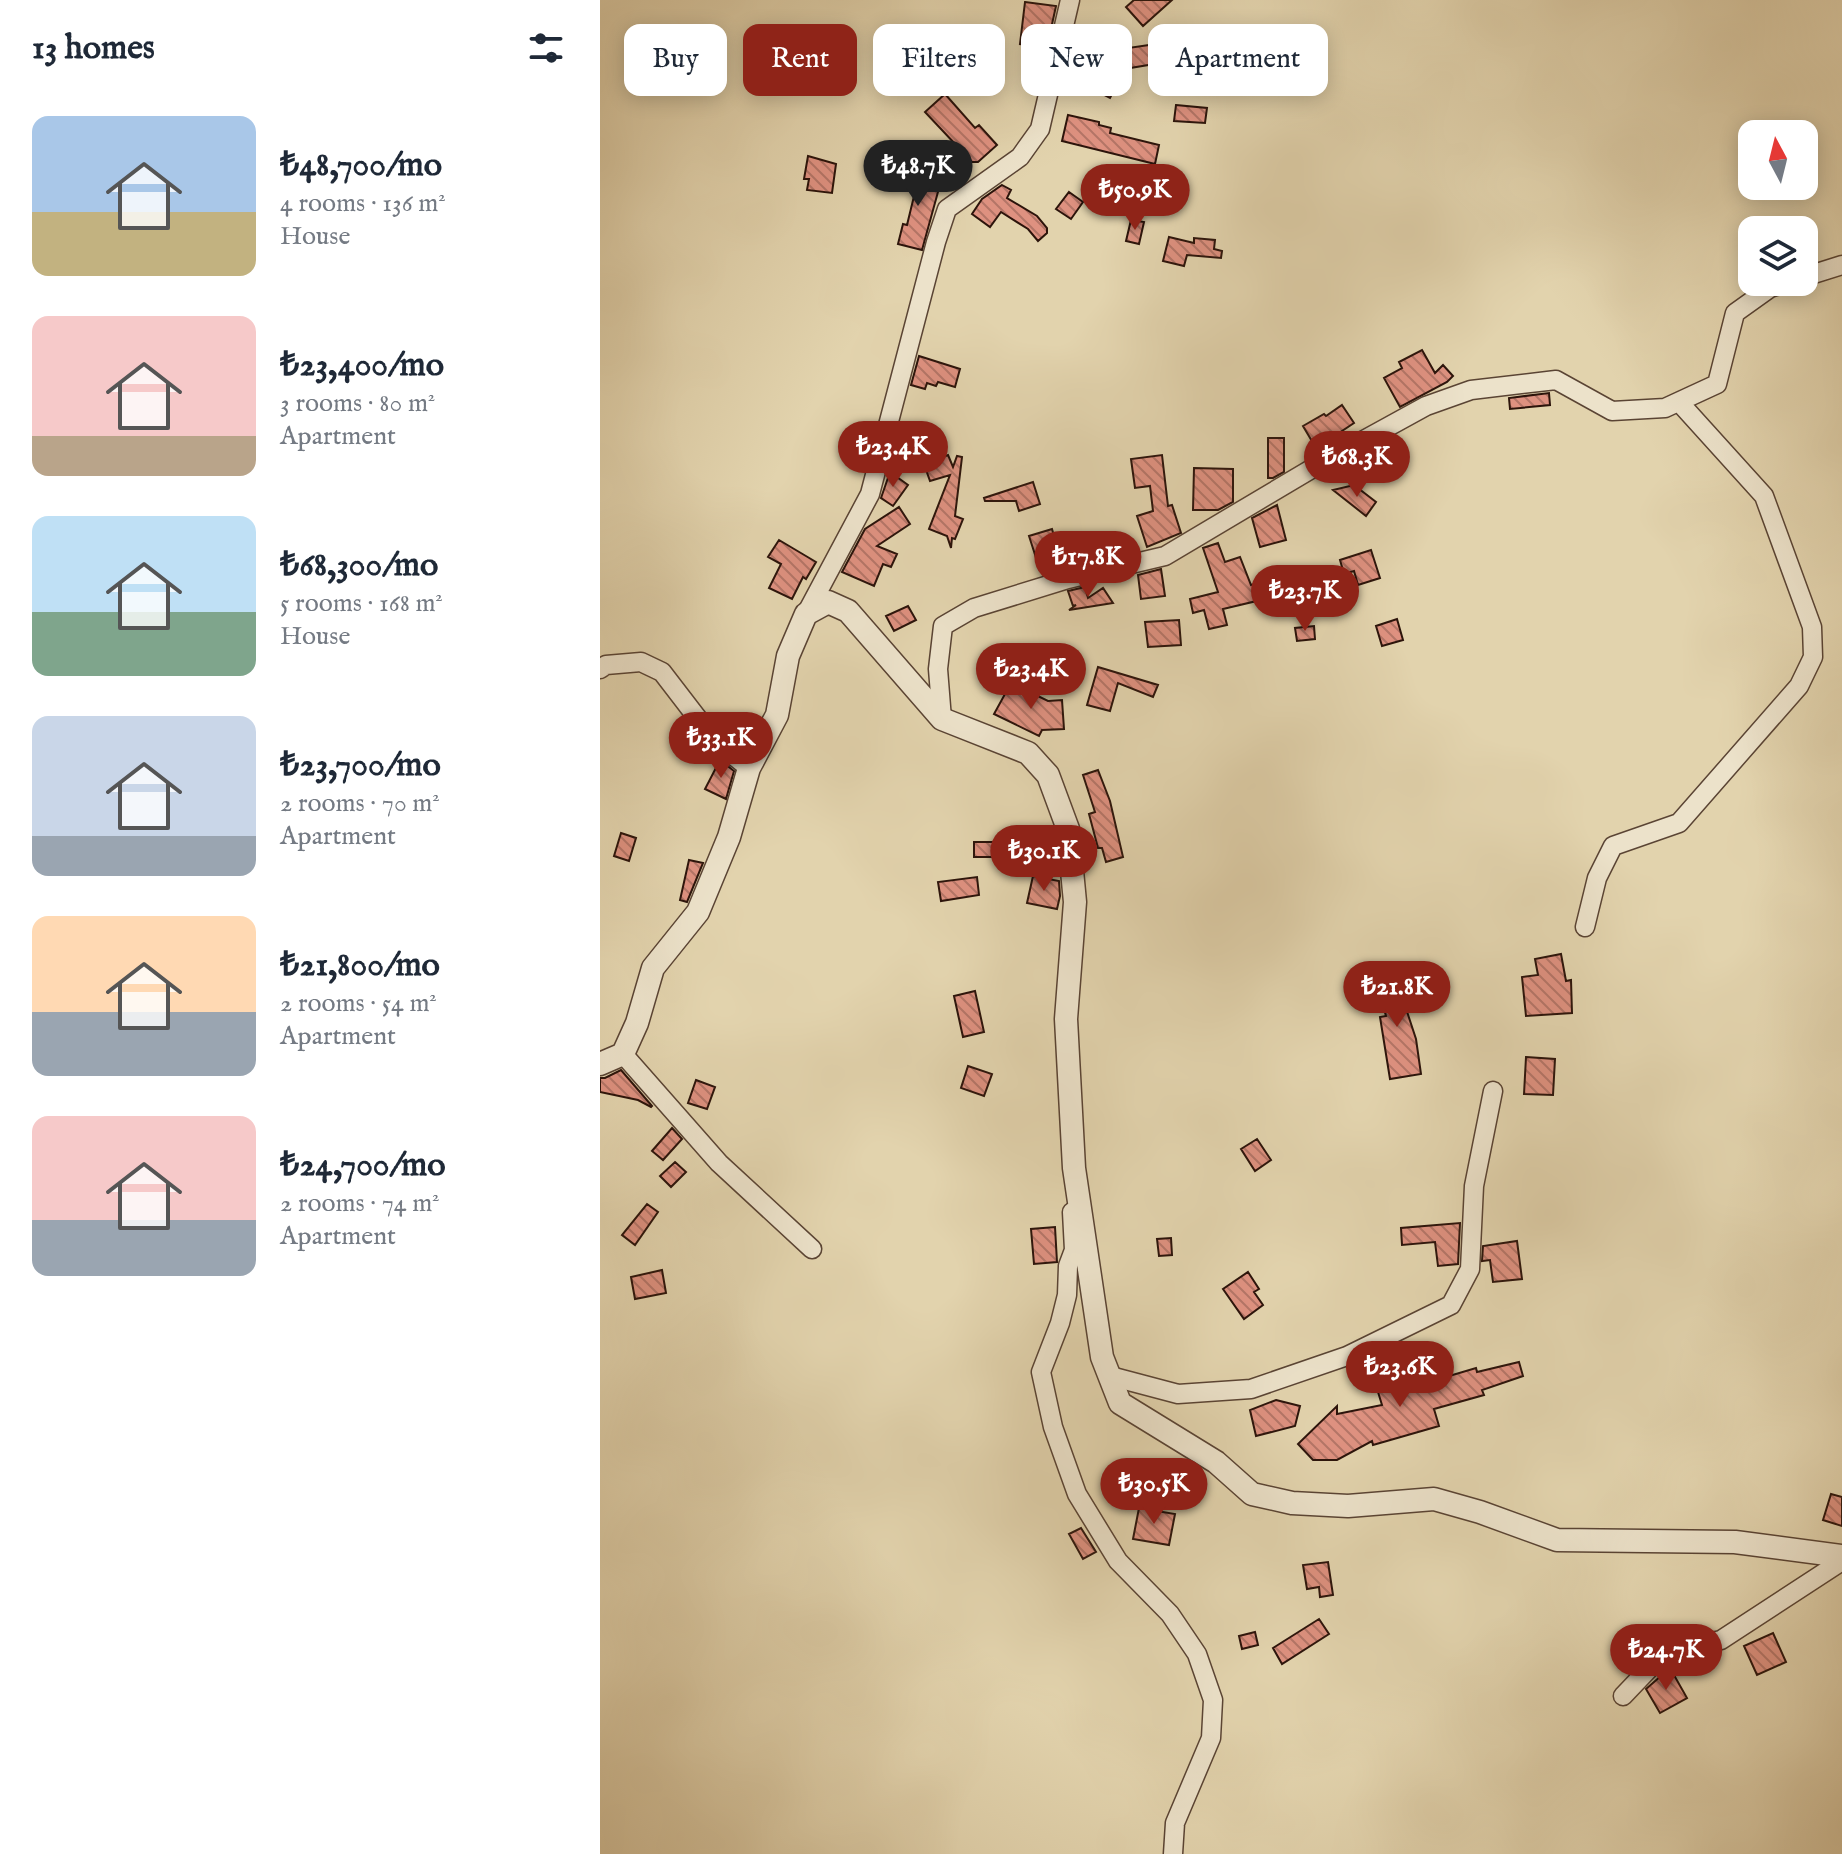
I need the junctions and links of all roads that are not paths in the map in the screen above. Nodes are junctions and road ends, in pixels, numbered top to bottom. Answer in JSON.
{"nodes":[{"id":1,"x":1070,"y":0,"type":"edge"},
{"id":2,"x":1842,"y":265,"type":"edge"},
{"id":3,"x":1818,"y":273,"type":"edge"},
{"id":4,"x":1759,"y":296,"type":"edge"},
{"id":5,"x":1679,"y":402,"type":"junction"},
{"id":6,"x":806,"y":614,"type":"junction"},
{"id":7,"x":600,"y":669,"type":"edge"},
{"id":8,"x":942,"y":719,"type":"junction"},
{"id":9,"x":749,"y":768,"type":"junction"},
{"id":10,"x":1585,"y":927,"type":"dead end"},
{"id":11,"x":623,"y":1054,"type":"junction"},
{"id":12,"x":600,"y":1064,"type":"edge"},
{"id":13,"x":1493,"y":1091,"type":"dead end"},
{"id":14,"x":1074,"y":1170,"type":"junction"},
{"id":15,"x":812,"y":1249,"type":"dead end"},
{"id":16,"x":1110,"y":1376,"type":"junction"},
{"id":17,"x":1842,"y":1558,"type":"edge"},
{"id":18,"x":1623,"y":1696,"type":"dead end"},
{"id":19,"x":1173,"y":1854,"type":"edge"}],
"edges":[{"from":1,"to":6,"type":"street"},
{"from":2,"to":3,"type":"street"},
{"from":4,"to":5,"type":"street"},
{"from":5,"to":8,"type":"street"},
{"from":5,"to":10,"type":"street"},
{"from":6,"to":8,"type":"street"},
{"from":6,"to":9,"type":"street"},
{"from":7,"to":9,"type":"street"},
{"from":8,"to":14,"type":"street"},
{"from":9,"to":11,"type":"street"},
{"from":11,"to":12,"type":"street"},
{"from":11,"to":15,"type":"street"},
{"from":13,"to":16,"type":"street"},
{"from":14,"to":16,"type":"street"},
{"from":14,"to":19,"type":"street"},
{"from":16,"to":17,"type":"street"},
{"from":17,"to":18,"type":"street"}]}
